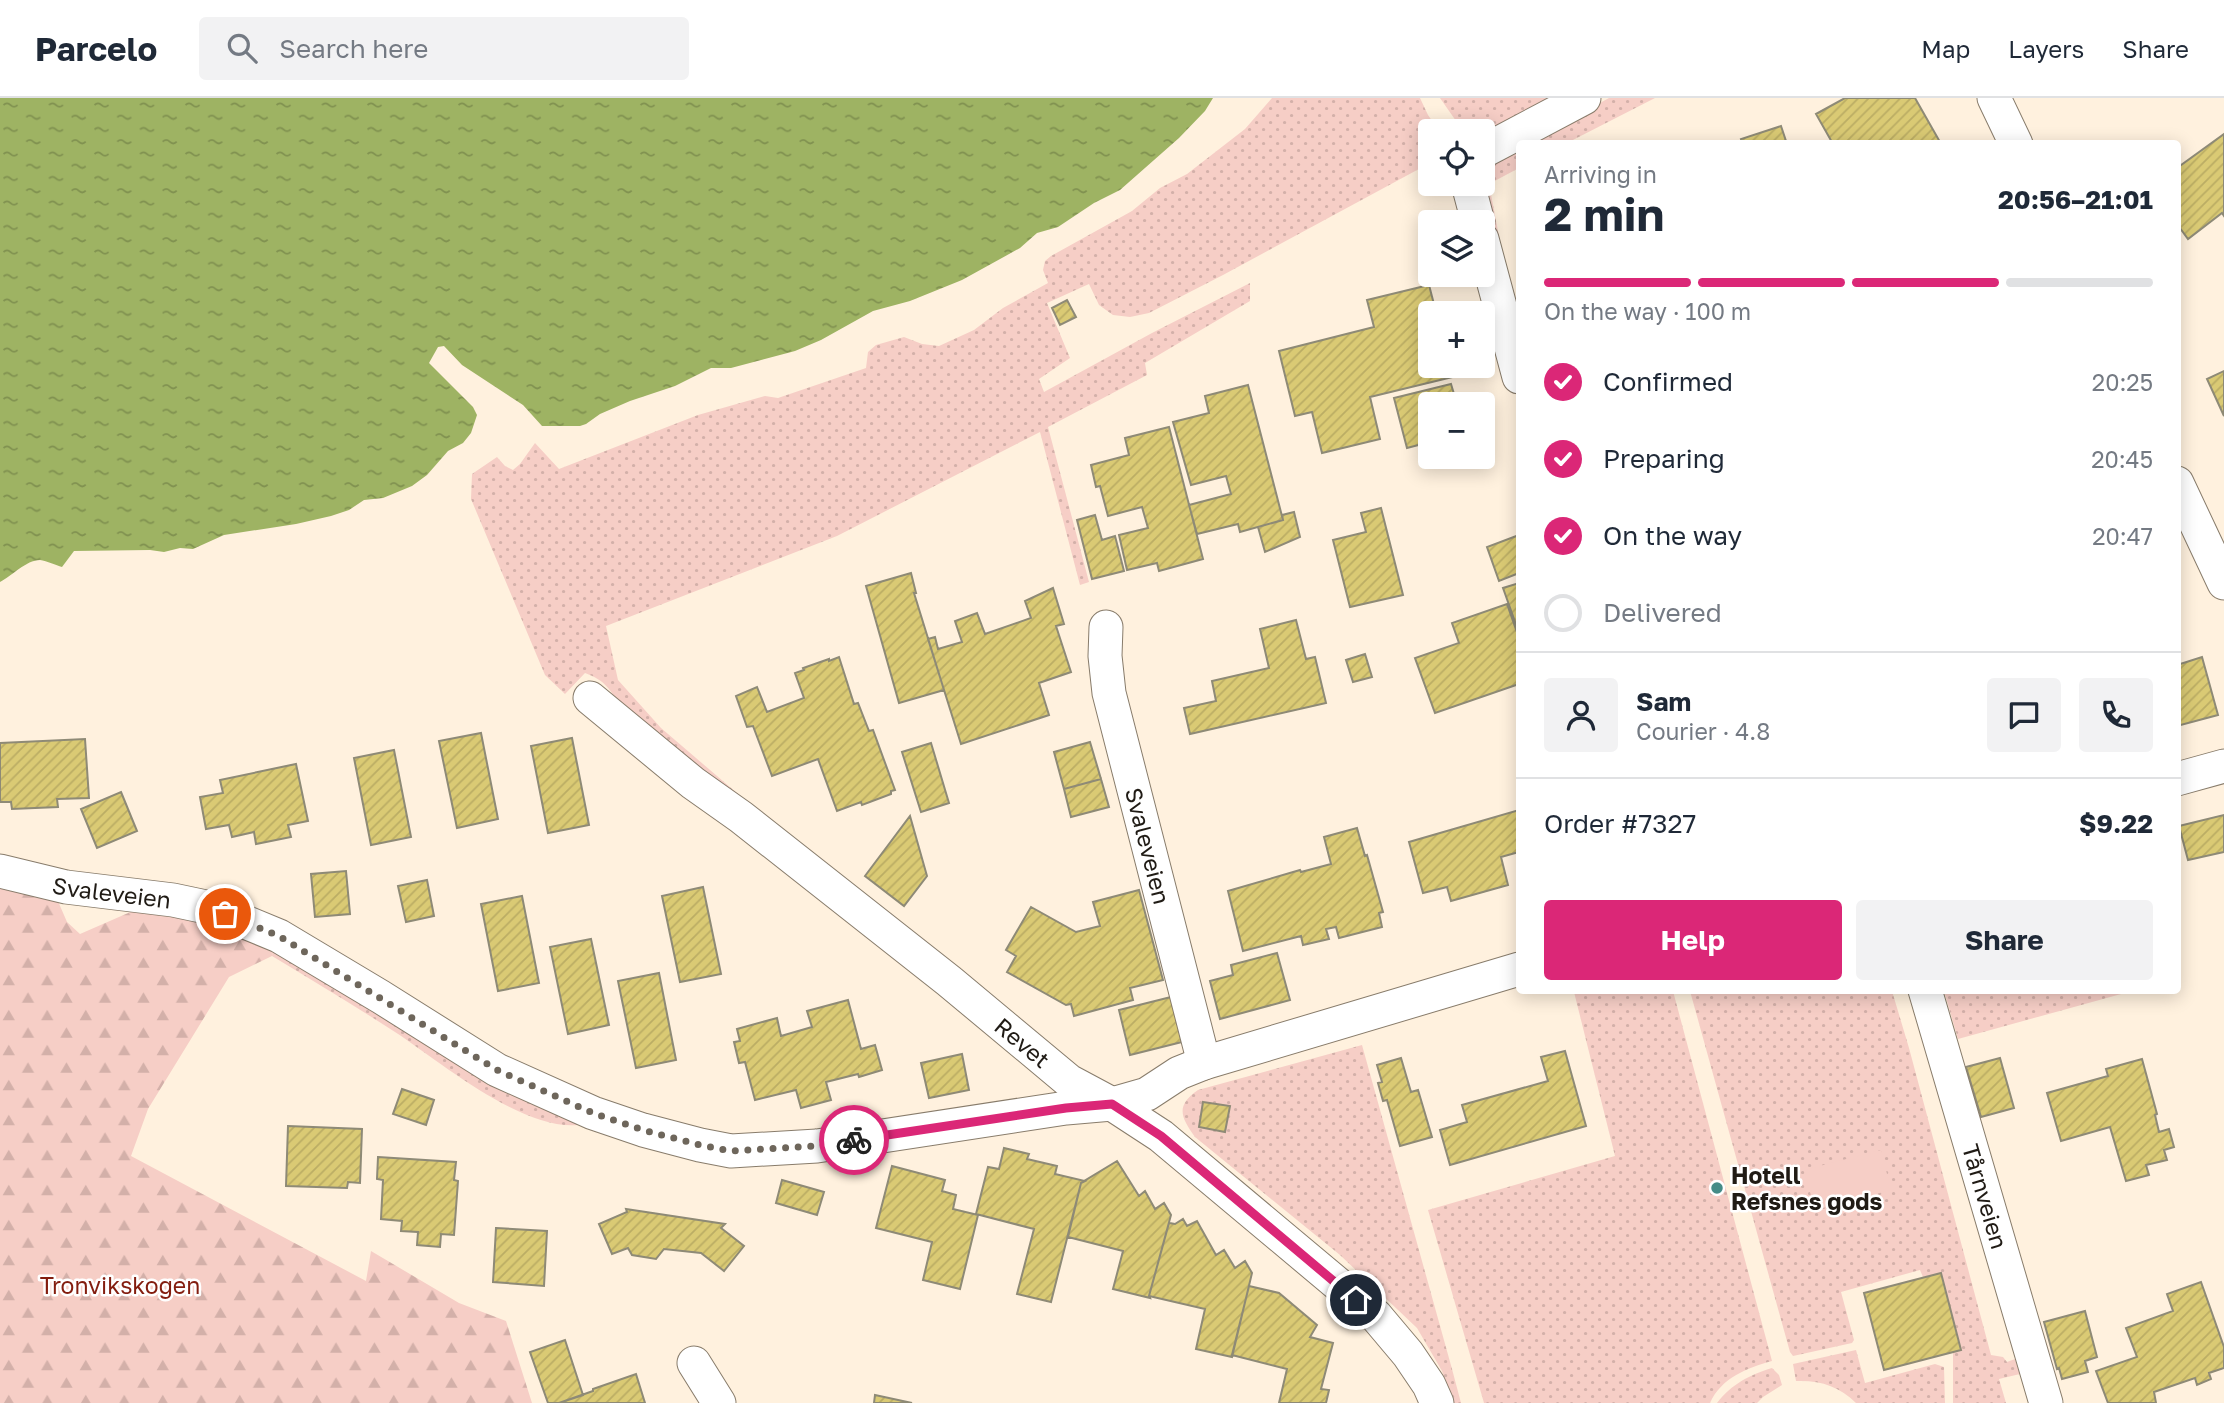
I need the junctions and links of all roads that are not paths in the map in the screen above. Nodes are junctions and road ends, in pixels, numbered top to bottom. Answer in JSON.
{"nodes":[{"id":1,"x":1584,"y":98,"type":"edge"},
{"id":2,"x":1994,"y":98,"type":"edge"},
{"id":3,"x":2014,"y":140,"type":"edge"},
{"id":4,"x":1495,"y":145,"type":"edge"},
{"id":5,"x":1495,"y":287,"type":"edge"},
{"id":6,"x":1516,"y":366,"type":"edge"},
{"id":7,"x":2181,"y":492,"type":"edge"},
{"id":8,"x":2224,"y":583,"type":"edge"},
{"id":9,"x":1106,"y":627,"type":"dead end"},
{"id":10,"x":590,"y":698,"type":"dead end"},
{"id":11,"x":2224,"y":766,"type":"edge"},
{"id":12,"x":2181,"y":778,"type":"edge"},
{"id":13,"x":0,"y":871,"type":"edge"},
{"id":14,"x":1516,"y":970,"type":"edge"},
{"id":15,"x":1926,"y":994,"type":"edge"},
{"id":16,"x":1204,"y":1063,"type":"junction"},
{"id":17,"x":1112,"y":1104,"type":"junction"},
{"id":18,"x":694,"y":1363,"type":"dead end"},
{"id":19,"x":719,"y":1403,"type":"edge"},
{"id":20,"x":1437,"y":1403,"type":"edge"},
{"id":21,"x":2046,"y":1403,"type":"edge"}],
"edges":[{"from":1,"to":4,"type":"street"},
{"from":2,"to":3,"type":"street"},
{"from":5,"to":6,"type":"street"},
{"from":7,"to":8,"type":"street"},
{"from":9,"to":16,"type":"street","name":"Svaleveien"},
{"from":10,"to":17,"type":"street","name":"Revet"},
{"from":11,"to":12,"type":"street"},
{"from":13,"to":17,"type":"street","name":"Svaleveien"},
{"from":14,"to":16,"type":"street","name":"Svaleveien"},
{"from":15,"to":21,"type":"street","name":"Tårnveien"},
{"from":16,"to":17,"type":"street","name":"Svaleveien"},
{"from":17,"to":20,"type":"street","name":"Revet"},
{"from":18,"to":19,"type":"street"}]}
